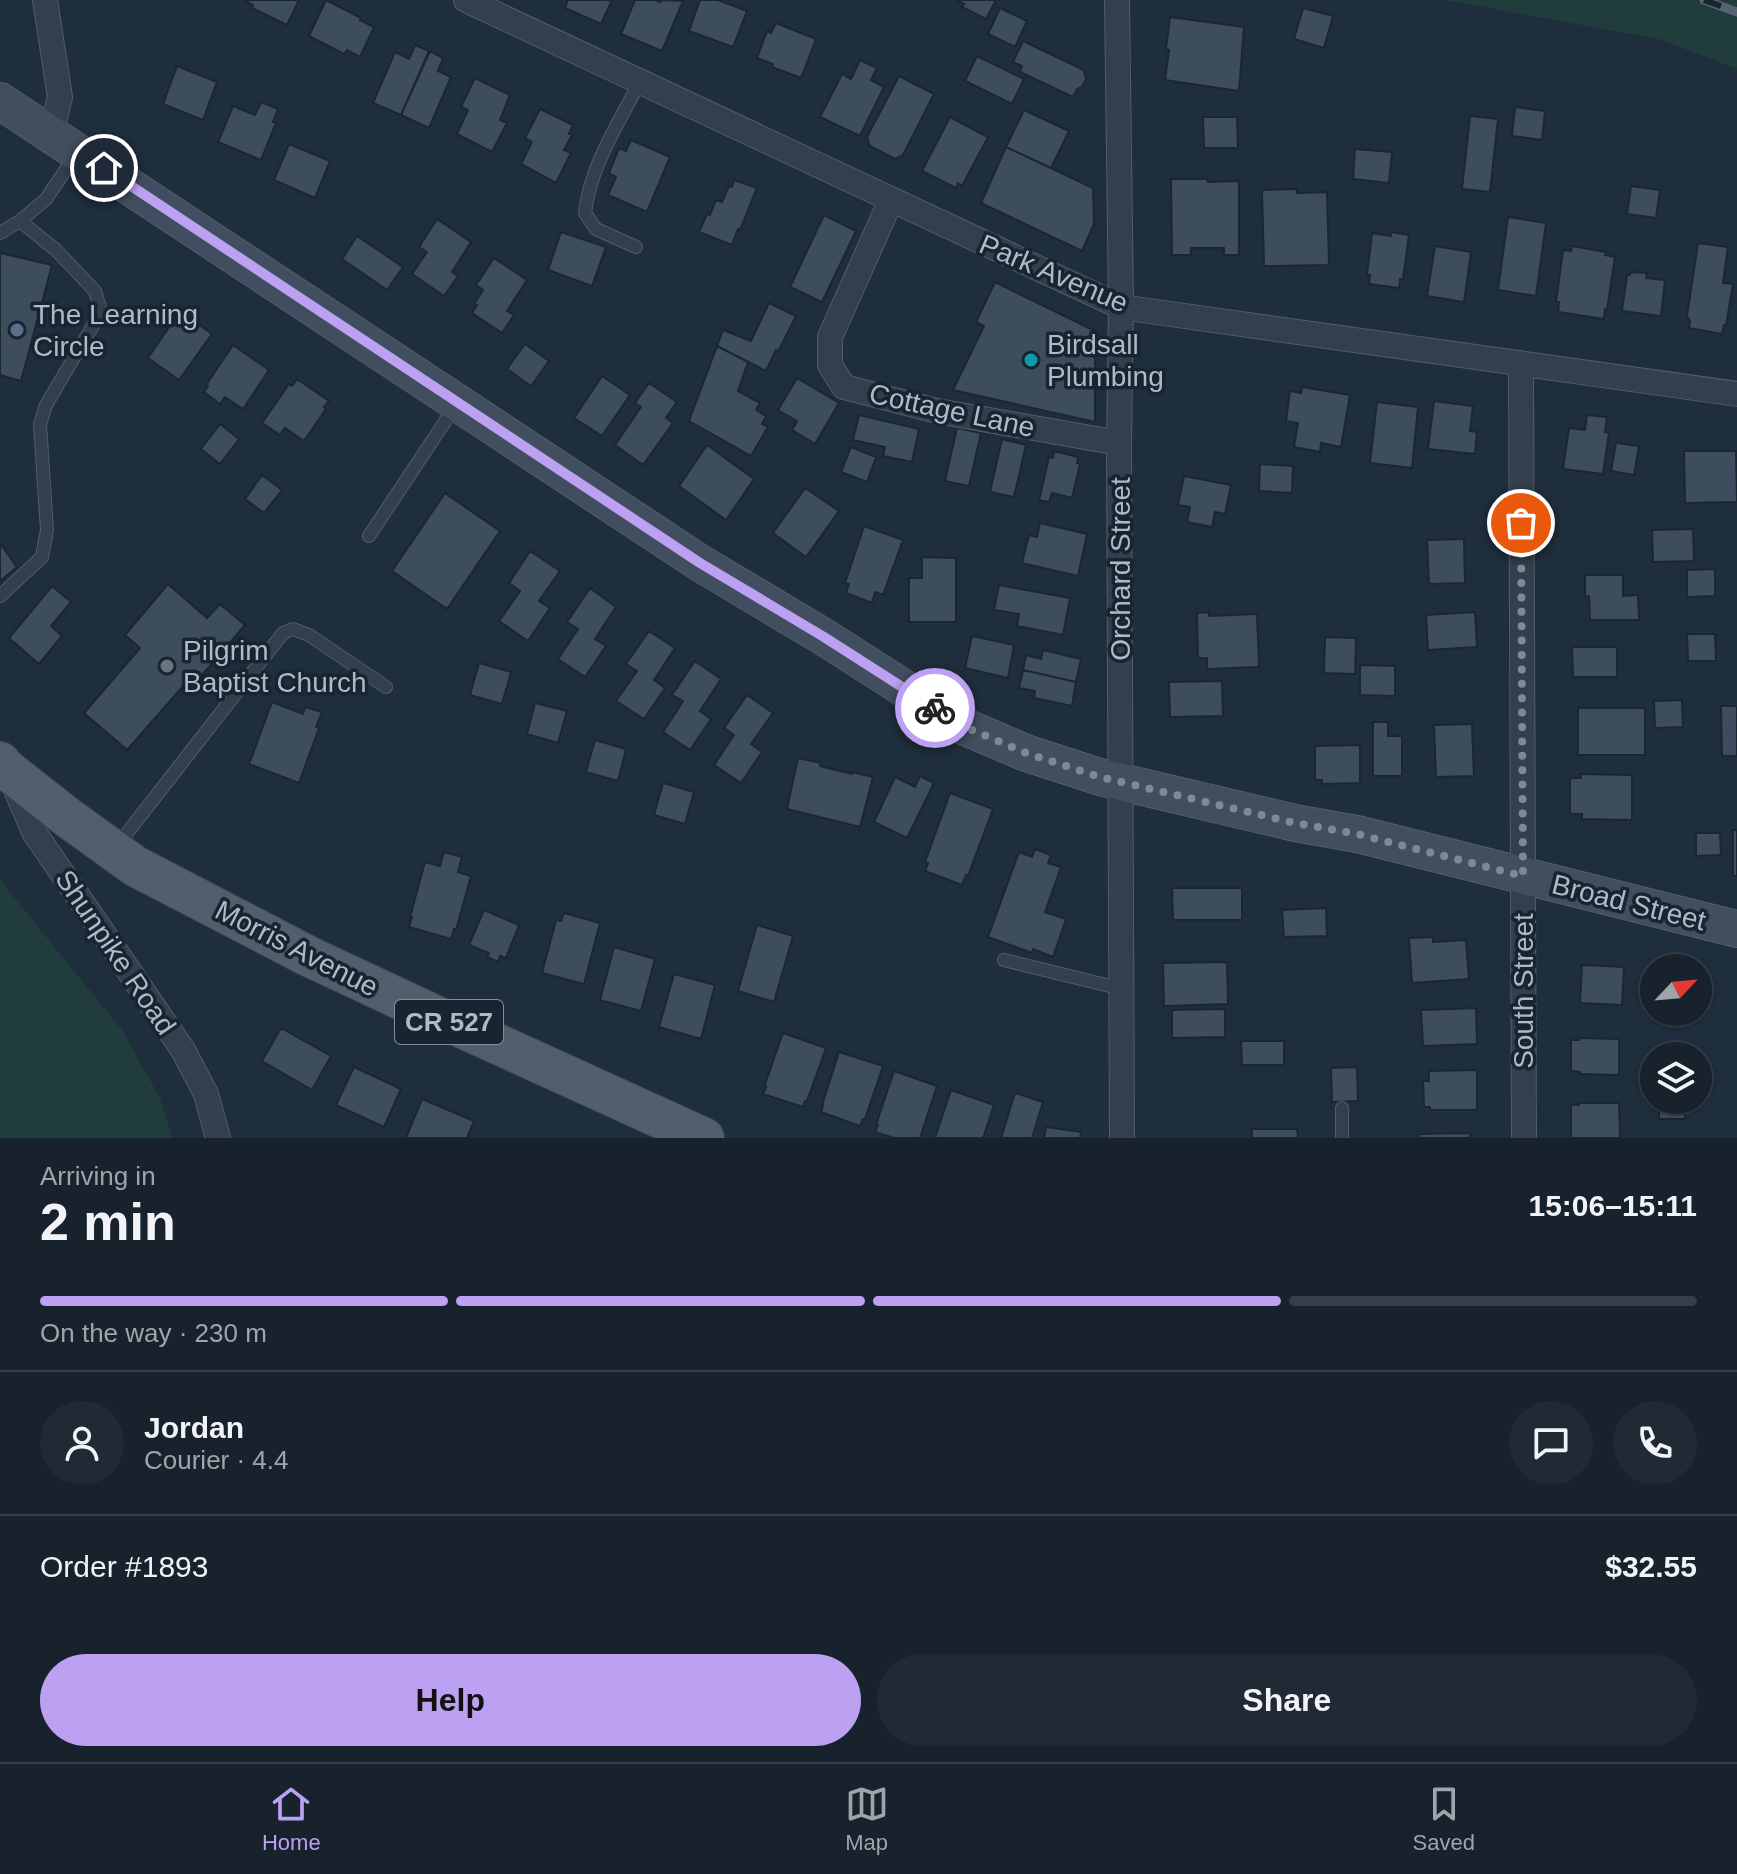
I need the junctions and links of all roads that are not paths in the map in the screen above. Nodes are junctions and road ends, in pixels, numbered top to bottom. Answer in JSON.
{"nodes":[{"id":1,"x":45,"y":0,"type":"edge"},
{"id":2,"x":466,"y":0,"type":"edge"},
{"id":3,"x":1117,"y":0,"type":"edge"},
{"id":4,"x":640,"y":81,"type":"junction"},
{"id":5,"x":0,"y":101,"type":"edge"},
{"id":6,"x":65,"y":143,"type":"junction"},
{"id":7,"x":891,"y":200,"type":"junction"},
{"id":8,"x":20,"y":221,"type":"junction"},
{"id":9,"x":0,"y":233,"type":"edge"},
{"id":10,"x":636,"y":247,"type":"dead end"},
{"id":11,"x":1121,"y":307,"type":"junction"},
{"id":12,"x":1521,"y":364,"type":"junction"},
{"id":13,"x":1737,"y":394,"type":"edge"},
{"id":14,"x":457,"y":403,"type":"junction"},
{"id":15,"x":1119,"y":443,"type":"junction"},
{"id":16,"x":369,"y":536,"type":"dead end"},
{"id":17,"x":0,"y":596,"type":"edge"},
{"id":18,"x":386,"y":687,"type":"dead end"},
{"id":19,"x":3,"y":765,"type":"edge"},
{"id":20,"x":1121,"y":783,"type":"junction"},
{"id":21,"x":112,"y":851,"type":"junction"},
{"id":22,"x":1523,"y":876,"type":"junction"},
{"id":23,"x":1737,"y":929,"type":"edge"},
{"id":24,"x":1004,"y":960,"type":"dead end"},
{"id":25,"x":1122,"y":989,"type":"junction"},
{"id":26,"x":1342,"y":1108,"type":"dead end"},
{"id":27,"x":218,"y":1138,"type":"edge"},
{"id":28,"x":704,"y":1138,"type":"edge"},
{"id":29,"x":1122,"y":1138,"type":"edge"},
{"id":30,"x":1342,"y":1138,"type":"edge"},
{"id":31,"x":1524,"y":1138,"type":"edge"}],
"edges":[{"from":1,"to":6,"type":"street"},
{"from":2,"to":4,"type":"street","name":"Park Avenue"},
{"from":3,"to":11,"type":"street","name":"Orchard Street"},
{"from":4,"to":7,"type":"street","name":"Park Avenue"},
{"from":4,"to":10,"type":"lane"},
{"from":5,"to":6,"type":"main road","name":"Broad Street"},
{"from":6,"to":8,"type":"lane"},
{"from":6,"to":14,"type":"main road","name":"Broad Street"},
{"from":7,"to":11,"type":"street","name":"Park Avenue"},
{"from":7,"to":15,"type":"street","name":"Cottage Lane"},
{"from":8,"to":9,"type":"lane"},
{"from":8,"to":17,"type":"lane"},
{"from":11,"to":12,"type":"street","name":"Park Avenue"},
{"from":11,"to":15,"type":"street","name":"Orchard Street"},
{"from":12,"to":13,"type":"street","name":"Park Avenue"},
{"from":12,"to":22,"type":"street","name":"South Street"},
{"from":14,"to":16,"type":"lane"},
{"from":14,"to":20,"type":"main road","name":"Broad Street"},
{"from":15,"to":20,"type":"street","name":"Orchard Street"},
{"from":18,"to":21,"type":"lane"},
{"from":19,"to":21,"type":"main road","name":"Morris Avenue","number":"CR 527"},
{"from":19,"to":27,"type":"street","name":"Shunpike Road"},
{"from":20,"to":22,"type":"main road","name":"Broad Street"},
{"from":20,"to":25,"type":"street","name":"Orchard Street"},
{"from":21,"to":28,"type":"main road","name":"Morris Avenue","number":"CR 527"},
{"from":22,"to":23,"type":"main road","name":"Broad Street"},
{"from":22,"to":31,"type":"street","name":"South Street"},
{"from":24,"to":25,"type":"lane"},
{"from":25,"to":29,"type":"street","name":"Orchard Street"},
{"from":26,"to":30,"type":"lane"}]}
